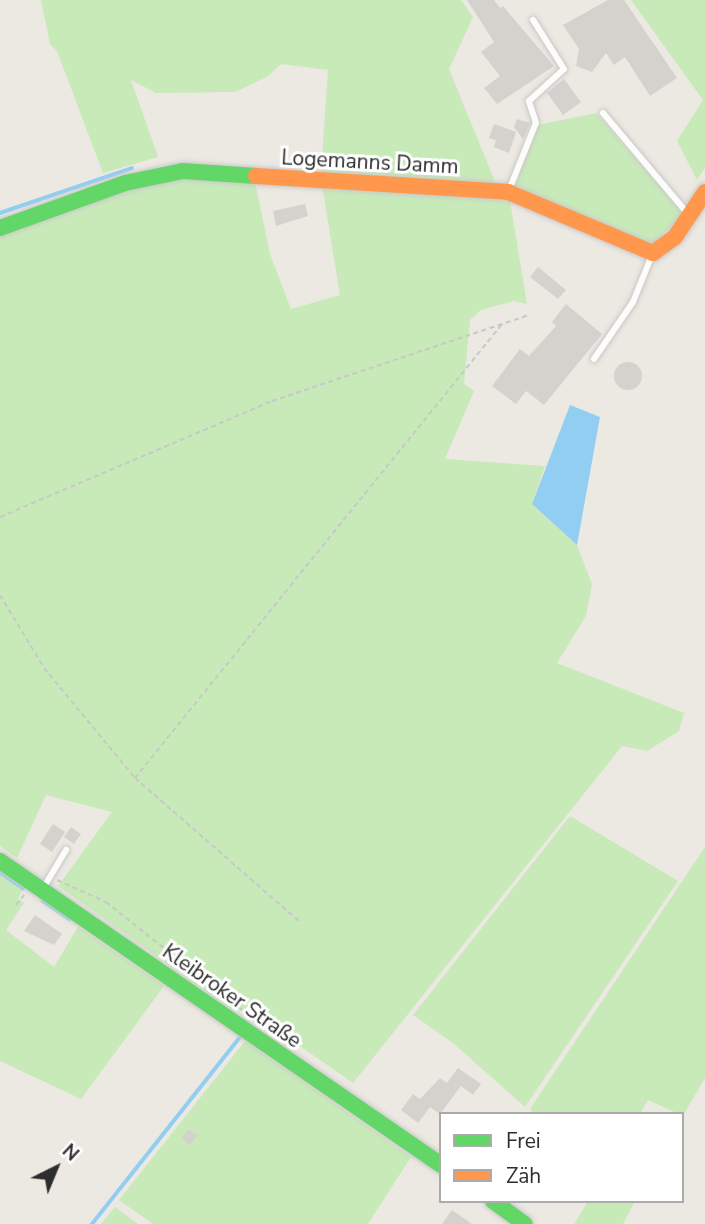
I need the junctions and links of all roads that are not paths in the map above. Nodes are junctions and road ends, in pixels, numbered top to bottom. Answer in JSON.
{"nodes":[{"id":1,"x":533,"y":20,"type":"dead end"},
{"id":2,"x":603,"y":113,"type":"dead end"},
{"id":3,"x":508,"y":192,"type":"junction"},
{"id":4,"x":705,"y":192,"type":"edge"},
{"id":5,"x":690,"y":216,"type":"junction"},
{"id":6,"x":0,"y":228,"type":"edge"},
{"id":7,"x":653,"y":253,"type":"junction"},
{"id":8,"x":594,"y":359,"type":"dead end"},
{"id":9,"x":66,"y":850,"type":"dead end"},
{"id":10,"x":0,"y":861,"type":"edge"},
{"id":11,"x":44,"y":887,"type":"junction"},
{"id":12,"x":439,"y":1164,"type":"edge"},
{"id":13,"x":496,"y":1203,"type":"edge"},
{"id":14,"x":525,"y":1224,"type":"edge"}],
"edges":[{"from":1,"to":3,"type":"lane"},
{"from":2,"to":5,"type":"lane"},
{"from":3,"to":6,"type":"street","name":"Logemanns Damm"},
{"from":3,"to":7,"type":"street","name":"Logemanns Damm"},
{"from":4,"to":5,"type":"street"},
{"from":5,"to":7,"type":"street"},
{"from":7,"to":8,"type":"lane"},
{"from":9,"to":11,"type":"lane"},
{"from":10,"to":11,"type":"street","name":"Kleibroker Straße"},
{"from":11,"to":12,"type":"street","name":"Kleibroker Straße"},
{"from":13,"to":14,"type":"street"}]}
